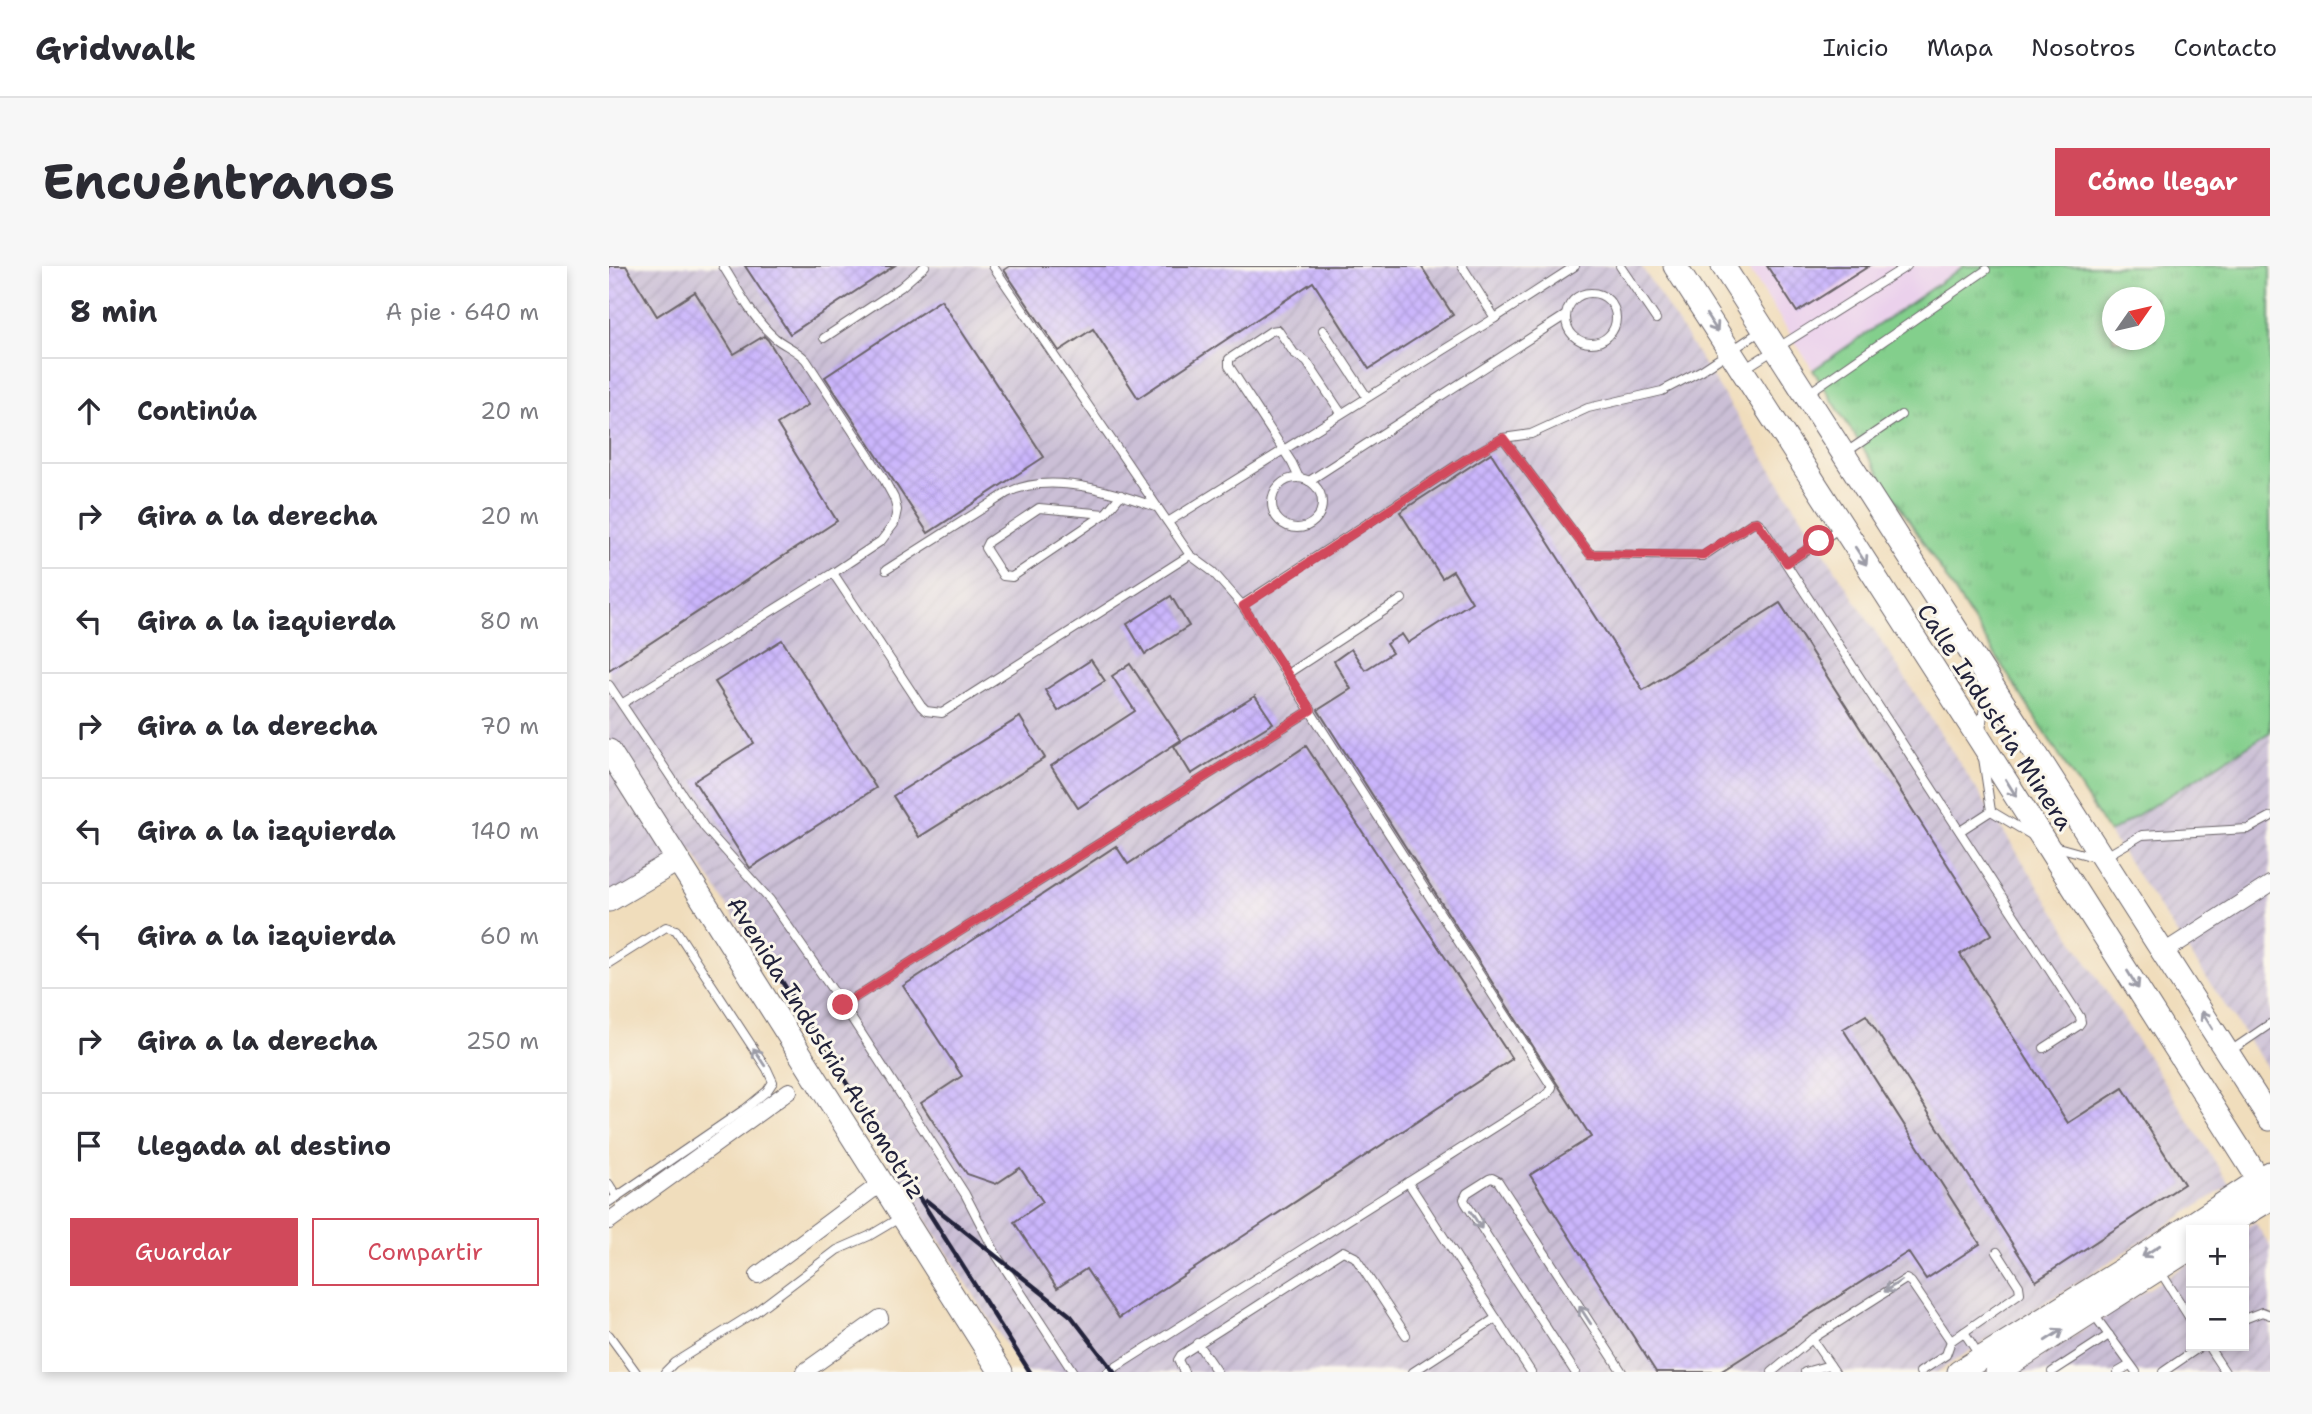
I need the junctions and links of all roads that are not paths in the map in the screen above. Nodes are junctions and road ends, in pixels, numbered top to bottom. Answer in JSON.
{"nodes":[{"id":1,"x":723,"y":266,"type":"edge"},
{"id":2,"x":925,"y":266,"type":"edge"},
{"id":3,"x":993,"y":266,"type":"edge"},
{"id":4,"x":1462,"y":266,"type":"edge"},
{"id":5,"x":1575,"y":266,"type":"edge"},
{"id":6,"x":1620,"y":266,"type":"edge"},
{"id":7,"x":1675,"y":266,"type":"edge"},
{"id":8,"x":1723,"y":266,"type":"edge"},
{"id":9,"x":1907,"y":266,"type":"edge"},
{"id":10,"x":1986,"y":270,"type":"dead end"},
{"id":11,"x":1566,"y":315,"type":"junction"},
{"id":12,"x":1495,"y":318,"type":"junction"},
{"id":13,"x":1656,"y":320,"type":"dead end"},
{"id":14,"x":1323,"y":330,"type":"dead end"},
{"id":15,"x":1763,"y":330,"type":"junction"},
{"id":16,"x":824,"y":338,"type":"dead end"},
{"id":17,"x":1776,"y":349,"type":"junction"},
{"id":18,"x":1737,"y":361,"type":"junction"},
{"id":19,"x":1805,"y":395,"type":"junction"},
{"id":20,"x":1367,"y":397,"type":"junction"},
{"id":21,"x":1341,"y":413,"type":"junction"},
{"id":22,"x":1901,"y":415,"type":"dead end"},
{"id":23,"x":1503,"y":438,"type":"junction"},
{"id":24,"x":1284,"y":450,"type":"junction"},
{"id":25,"x":1843,"y":454,"type":"junction"},
{"id":26,"x":1299,"y":478,"type":"junction"},
{"id":27,"x":1309,"y":481,"type":"junction"},
{"id":28,"x":1121,"y":495,"type":"junction"},
{"id":29,"x":1157,"y":507,"type":"junction"},
{"id":30,"x":1105,"y":514,"type":"junction"},
{"id":31,"x":1168,"y":522,"type":"junction"},
{"id":32,"x":1842,"y":527,"type":"junction"},
{"id":33,"x":1191,"y":555,"type":"junction"},
{"id":34,"x":1787,"y":563,"type":"junction"},
{"id":35,"x":886,"y":570,"type":"dead end"},
{"id":36,"x":833,"y":573,"type":"junction"},
{"id":37,"x":1402,"y":599,"type":"dead end"},
{"id":38,"x":1243,"y":606,"type":"junction"},
{"id":39,"x":1287,"y":674,"type":"junction"},
{"id":40,"x":1988,"y":679,"type":"junction"},
{"id":41,"x":609,"y":685,"type":"edge"},
{"id":42,"x":623,"y":703,"type":"junction"},
{"id":43,"x":1311,"y":710,"type":"junction"},
{"id":44,"x":1980,"y":740,"type":"junction"},
{"id":45,"x":609,"y":751,"type":"edge"},
{"id":46,"x":1991,"y":811,"type":"junction"},
{"id":47,"x":2270,"y":817,"type":"edge"},
{"id":48,"x":1960,"y":831,"type":"junction"},
{"id":49,"x":2046,"y":844,"type":"junction"},
{"id":50,"x":2101,"y":859,"type":"junction"},
{"id":51,"x":677,"y":860,"type":"junction"},
{"id":52,"x":2270,"y":884,"type":"edge"},
{"id":53,"x":609,"y":900,"type":"edge"},
{"id":54,"x":2164,"y":953,"type":"junction"},
{"id":55,"x":609,"y":963,"type":"edge"},
{"id":56,"x":843,"y":1005,"type":"junction"},
{"id":57,"x":2270,"y":1024,"type":"edge"},
{"id":58,"x":2044,"y":1048,"type":"dead end"},
{"id":59,"x":2228,"y":1053,"type":"junction"},
{"id":60,"x":789,"y":1091,"type":"dead end"},
{"id":61,"x":2270,"y":1119,"type":"edge"},
{"id":62,"x":1408,"y":1182,"type":"junction"},
{"id":63,"x":609,"y":1184,"type":"edge"},
{"id":64,"x":880,"y":1184,"type":"junction"},
{"id":65,"x":2267,"y":1187,"type":"edge"},
{"id":66,"x":613,"y":1200,"type":"edge"},
{"id":67,"x":901,"y":1217,"type":"junction"},
{"id":68,"x":609,"y":1221,"type":"edge"},
{"id":69,"x":2225,"y":1225,"type":"edge"},
{"id":70,"x":2186,"y":1251,"type":"edge"},
{"id":71,"x":1997,"y":1252,"type":"dead end"},
{"id":72,"x":2158,"y":1269,"type":"junction"},
{"id":73,"x":758,"y":1275,"type":"dead end"},
{"id":74,"x":2091,"y":1311,"type":"junction"},
{"id":75,"x":2186,"y":1312,"type":"edge"},
{"id":76,"x":2270,"y":1315,"type":"edge"},
{"id":77,"x":2249,"y":1317,"type":"edge"},
{"id":78,"x":880,"y":1318,"type":"dead end"},
{"id":79,"x":1496,"y":1318,"type":"junction"},
{"id":80,"x":1964,"y":1332,"type":"junction"},
{"id":81,"x":609,"y":1335,"type":"edge"},
{"id":82,"x":1406,"y":1335,"type":"dead end"},
{"id":83,"x":2109,"y":1335,"type":"junction"},
{"id":84,"x":1812,"y":1339,"type":"junction"},
{"id":85,"x":1951,"y":1341,"type":"junction"},
{"id":86,"x":1198,"y":1343,"type":"junction"},
{"id":87,"x":2194,"y":1351,"type":"edge"},
{"id":88,"x":2211,"y":1351,"type":"edge"},
{"id":89,"x":1989,"y":1365,"type":"edge"},
{"id":90,"x":1832,"y":1368,"type":"edge"},
{"id":91,"x":2133,"y":1368,"type":"edge"},
{"id":92,"x":636,"y":1372,"type":"edge"},
{"id":93,"x":665,"y":1372,"type":"edge"},
{"id":94,"x":804,"y":1372,"type":"edge"},
{"id":95,"x":1001,"y":1372,"type":"edge"},
{"id":96,"x":1073,"y":1372,"type":"edge"},
{"id":97,"x":1108,"y":1372,"type":"edge"},
{"id":98,"x":1184,"y":1372,"type":"edge"},
{"id":99,"x":1217,"y":1372,"type":"edge"},
{"id":100,"x":1413,"y":1372,"type":"edge"},
{"id":101,"x":1531,"y":1372,"type":"edge"},
{"id":102,"x":1575,"y":1372,"type":"edge"},
{"id":103,"x":1622,"y":1372,"type":"edge"},
{"id":104,"x":1772,"y":1372,"type":"edge"},
{"id":105,"x":1805,"y":1372,"type":"edge"},
{"id":106,"x":1920,"y":1372,"type":"edge"},
{"id":107,"x":1959,"y":1372,"type":"edge"},
{"id":108,"x":2052,"y":1372,"type":"edge"},
{"id":109,"x":2118,"y":1372,"type":"edge"},
{"id":110,"x":2163,"y":1372,"type":"edge"},
{"id":111,"x":2225,"y":1372,"type":"edge"}],
"edges":[{"from":1,"to":36,"type":"lane"},
{"from":2,"to":16,"type":"lane"},
{"from":3,"to":29,"type":"lane"},
{"from":4,"to":12,"type":"lane"},
{"from":5,"to":12,"type":"lane"},
{"from":6,"to":13,"type":"lane"},
{"from":7,"to":18,"type":"main road","name":"Calle Industria Minera","one_way":true},
{"from":8,"to":15,"type":"main road","name":"Calle Industria Minera"},
{"from":9,"to":17,"type":"lane"},
{"from":10,"to":19,"type":"lane"},
{"from":11,"to":11,"type":"lane"},
{"from":11,"to":27,"type":"lane"},
{"from":12,"to":20,"type":"lane"},
{"from":14,"to":20,"type":"lane"},
{"from":15,"to":17,"type":"main road","name":"Calle Industria Minera"},
{"from":15,"to":18,"type":"lane"},
{"from":17,"to":18,"type":"lane"},
{"from":17,"to":19,"type":"main road","name":"Calle Industria Minera"},
{"from":18,"to":23,"type":"lane"},
{"from":18,"to":32,"type":"main road","name":"Calle Industria Minera"},
{"from":19,"to":25,"type":"main road","name":"Calle Industria Minera"},
{"from":20,"to":21,"type":"lane"},
{"from":21,"to":24,"type":"lane"},
{"from":21,"to":24,"type":"lane"},
{"from":22,"to":25,"type":"lane"},
{"from":23,"to":34,"type":"lane"},
{"from":23,"to":38,"type":"lane"},
{"from":24,"to":26,"type":"lane"},
{"from":24,"to":31,"type":"lane"},
{"from":25,"to":40,"type":"main road","name":"Calle Industria Minera"},
{"from":26,"to":27,"type":"lane"},
{"from":26,"to":27,"type":"lane"},
{"from":28,"to":29,"type":"lane"},
{"from":28,"to":30,"type":"lane"},
{"from":28,"to":35,"type":"lane"},
{"from":29,"to":31,"type":"lane"},
{"from":30,"to":30,"type":"lane"},
{"from":31,"to":33,"type":"lane"},
{"from":32,"to":34,"type":"lane"},
{"from":32,"to":44,"type":"main road","name":"Calle Industria Minera","one_way":true},
{"from":33,"to":36,"type":"lane"},
{"from":33,"to":38,"type":"lane"},
{"from":34,"to":48,"type":"lane"},
{"from":36,"to":42,"type":"lane"},
{"from":37,"to":39,"type":"lane"},
{"from":38,"to":39,"type":"lane"},
{"from":39,"to":43,"type":"lane"},
{"from":40,"to":44,"type":"lane"},
{"from":40,"to":50,"type":"main road","name":"Calle Industria Minera"},
{"from":41,"to":42,"type":"lane"},
{"from":42,"to":56,"type":"lane"},
{"from":43,"to":56,"type":"lane"},
{"from":43,"to":62,"type":"lane"},
{"from":44,"to":46,"type":"lane"},
{"from":44,"to":49,"type":"main road","name":"Calle Industria Minera","one_way":true},
{"from":45,"to":51,"type":"main road","name":"Avenida Industria Automotriz"},
{"from":46,"to":48,"type":"lane"},
{"from":46,"to":49,"type":"lane"},
{"from":47,"to":50,"type":"lane"},
{"from":48,"to":58,"type":"lane"},
{"from":49,"to":50,"type":"lane"},
{"from":49,"to":65,"type":"main road","name":"Calle Industria Minera","one_way":true},
{"from":50,"to":54,"type":"main road","name":"Calle Industria Minera"},
{"from":51,"to":53,"type":"main road"},
{"from":51,"to":64,"type":"main road","name":"Avenida Industria Automotriz"},
{"from":52,"to":54,"type":"street"},
{"from":59,"to":54,"type":"main road","name":"Calle Industria Minera","one_way":true},
{"from":66,"to":55,"type":"lane","one_way":true},
{"from":56,"to":96,"type":"lane"},
{"from":57,"to":59,"type":"lane"},
{"from":59,"to":61,"type":"main road","name":"Calle Industria Minera"},
{"from":60,"to":68,"type":"street"},
{"from":62,"to":79,"type":"lane"},
{"from":62,"to":97,"type":"lane"},
{"from":63,"to":66,"type":"lane"},
{"from":64,"to":67,"type":"main road","name":"Avenida Industria Automotriz"},
{"from":64,"to":73,"type":"street"},
{"from":65,"to":69,"type":"main road"},
{"from":65,"to":89,"type":"main road","one_way":true},
{"from":67,"to":93,"type":"lane"},
{"from":67,"to":95,"type":"main road","name":"Avenida Industria Automotriz"},
{"from":70,"to":72,"type":"main road"},
{"from":71,"to":80,"type":"lane"},
{"from":72,"to":74,"type":"main road"},
{"from":72,"to":75,"type":"lane"},
{"from":74,"to":83,"type":"lane"},
{"from":89,"to":74,"type":"main road","one_way":true},
{"from":76,"to":77,"type":"lane"},
{"from":78,"to":94,"type":"street"},
{"from":79,"to":100,"type":"lane"},
{"from":79,"to":101,"type":"lane"},
{"from":80,"to":85,"type":"lane"},
{"from":80,"to":89,"type":"lane"},
{"from":81,"to":92,"type":"lane"},
{"from":82,"to":86,"type":"lane"},
{"from":83,"to":91,"type":"lane"},
{"from":83,"to":108,"type":"lane"},
{"from":85,"to":84,"type":"lane","one_way":true},
{"from":84,"to":90,"type":"lane"},
{"from":84,"to":104,"type":"lane"},
{"from":85,"to":106,"type":"lane"},
{"from":86,"to":98,"type":"lane"},
{"from":86,"to":99,"type":"lane"},
{"from":87,"to":110,"type":"lane"},
{"from":88,"to":111,"type":"lane"},
{"from":89,"to":107,"type":"main road"},
{"from":90,"to":105,"type":"lane"},
{"from":91,"to":109,"type":"lane"},
{"from":103,"to":102,"type":"lane","one_way":true}]}
